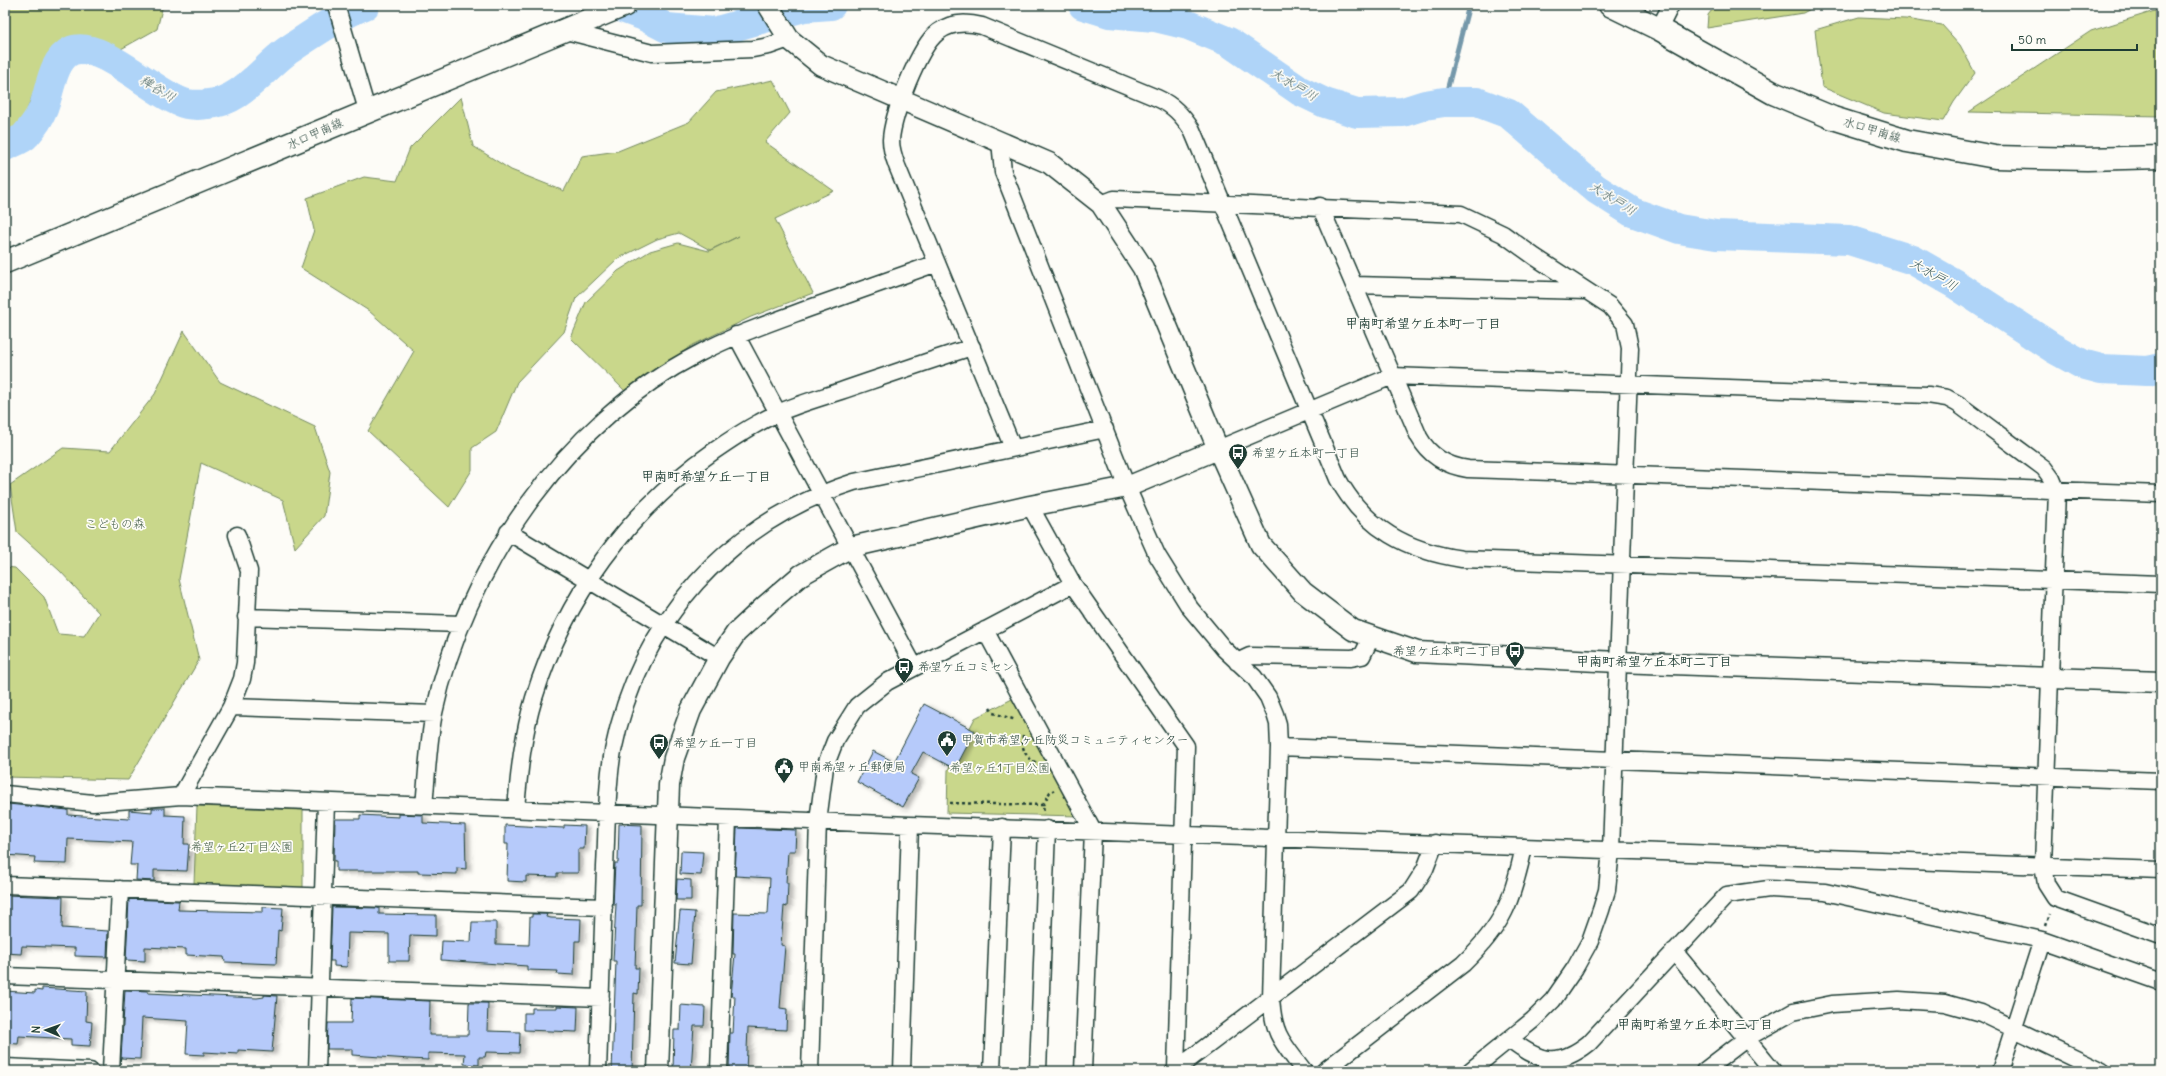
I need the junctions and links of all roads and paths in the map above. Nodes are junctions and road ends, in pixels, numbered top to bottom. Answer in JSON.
{"nodes":[{"id":1,"x":336,"y":5,"type":"edge"},
{"id":2,"x":624,"y":5,"type":"edge"},
{"id":3,"x":768,"y":5,"type":"edge"},
{"id":4,"x":1610,"y":5,"type":"edge"},
{"id":5,"x":1671,"y":5,"type":"edge"},
{"id":6,"x":1659,"y":29,"type":"junction"},
{"id":7,"x":562,"y":30,"type":"junction"},
{"id":8,"x":785,"y":34,"type":"junction"},
{"id":9,"x":902,"y":99,"type":"junction"},
{"id":10,"x":367,"y":110,"type":"junction"},
{"id":11,"x":1000,"y":141,"type":"junction"},
{"id":12,"x":2161,"y":157,"type":"edge"},
{"id":13,"x":1221,"y":203,"type":"junction"},
{"id":14,"x":1101,"y":204,"type":"junction"},
{"id":15,"x":1320,"y":206,"type":"junction"},
{"id":16,"x":5,"y":262,"type":"edge"},
{"id":17,"x":937,"y":263,"type":"junction"},
{"id":18,"x":1354,"y":285,"type":"junction"},
{"id":19,"x":1587,"y":291,"type":"junction"},
{"id":20,"x":736,"y":335,"type":"junction"},
{"id":21,"x":972,"y":347,"type":"junction"},
{"id":22,"x":1392,"y":376,"type":"junction"},
{"id":23,"x":1627,"y":384,"type":"junction"},
{"id":24,"x":1308,"y":410,"type":"junction"},
{"id":25,"x":777,"y":413,"type":"junction"},
{"id":26,"x":1105,"y":429,"type":"junction"},
{"id":27,"x":1013,"y":448,"type":"junction"},
{"id":28,"x":1218,"y":449,"type":"junction"},
{"id":29,"x":1624,"y":474,"type":"junction"},
{"id":30,"x":1127,"y":487,"type":"junction"},
{"id":31,"x":2057,"y":491,"type":"junction"},
{"id":32,"x":822,"y":492,"type":"junction"},
{"id":33,"x":2161,"y":494,"type":"edge"},
{"id":34,"x":1030,"y":506,"type":"junction"},
{"id":35,"x":508,"y":532,"type":"junction"},
{"id":36,"x":237,"y":535,"type":"dead end"},
{"id":37,"x":850,"y":547,"type":"junction"},
{"id":38,"x":1621,"y":564,"type":"junction"},
{"id":39,"x":588,"y":580,"type":"junction"},
{"id":40,"x":2054,"y":580,"type":"junction"},
{"id":41,"x":1073,"y":584,"type":"junction"},
{"id":42,"x":2161,"y":584,"type":"edge"},
{"id":43,"x":246,"y":617,"type":"junction"},
{"id":44,"x":461,"y":624,"type":"junction"},
{"id":45,"x":664,"y":625,"type":"junction"},
{"id":46,"x":985,"y":630,"type":"junction"},
{"id":47,"x":1372,"y":636,"type":"junction"},
{"id":48,"x":719,"y":658,"type":"junction"},
{"id":49,"x":1237,"y":662,"type":"junction"},
{"id":50,"x":1618,"y":662,"type":"junction"},
{"id":51,"x":914,"y":666,"type":"junction"},
{"id":52,"x":2050,"y":678,"type":"junction"},
{"id":53,"x":2161,"y":682,"type":"edge"},
{"id":54,"x":231,"y":707,"type":"junction"},
{"id":55,"x":434,"y":714,"type":"junction"},
{"id":56,"x":1279,"y":747,"type":"junction"},
{"id":57,"x":1614,"y":760,"type":"junction"},
{"id":58,"x":2046,"y":777,"type":"junction"},
{"id":59,"x":2161,"y":781,"type":"edge"},
{"id":60,"x":5,"y":794,"type":"edge"},
{"id":61,"x":181,"y":796,"type":"junction"},
{"id":62,"x":326,"y":803,"type":"junction"},
{"id":63,"x":950,"y":803,"type":"dead end"},
{"id":64,"x":424,"y":806,"type":"junction"},
{"id":65,"x":516,"y":809,"type":"junction"},
{"id":66,"x":608,"y":812,"type":"junction"},
{"id":67,"x":668,"y":814,"type":"junction"},
{"id":68,"x":728,"y":818,"type":"junction"},
{"id":69,"x":818,"y":821,"type":"junction"},
{"id":70,"x":910,"y":825,"type":"junction"},
{"id":71,"x":1002,"y":827,"type":"junction"},
{"id":72,"x":1047,"y":829,"type":"junction"},
{"id":73,"x":1093,"y":830,"type":"junction"},
{"id":74,"x":1185,"y":834,"type":"junction"},
{"id":75,"x":1275,"y":838,"type":"junction"},
{"id":76,"x":1435,"y":843,"type":"junction"},
{"id":77,"x":1524,"y":847,"type":"junction"},
{"id":78,"x":1611,"y":850,"type":"junction"},
{"id":79,"x":2044,"y":865,"type":"junction"},
{"id":80,"x":2161,"y":870,"type":"edge"},
{"id":81,"x":5,"y":885,"type":"edge"},
{"id":82,"x":120,"y":889,"type":"junction"},
{"id":83,"x":324,"y":897,"type":"junction"},
{"id":84,"x":2055,"y":898,"type":"junction"},
{"id":85,"x":604,"y":907,"type":"junction"},
{"id":86,"x":2161,"y":936,"type":"edge"},
{"id":87,"x":2042,"y":940,"type":"junction"},
{"id":88,"x":1674,"y":951,"type":"junction"},
{"id":89,"x":5,"y":976,"type":"edge"},
{"id":90,"x":116,"y":981,"type":"junction"},
{"id":91,"x":2161,"y":982,"type":"edge"},
{"id":92,"x":320,"y":989,"type":"junction"},
{"id":93,"x":1271,"y":997,"type":"junction"},
{"id":94,"x":601,"y":998,"type":"junction"},
{"id":95,"x":2013,"y":1029,"type":"junction"},
{"id":96,"x":1747,"y":1038,"type":"junction"},
{"id":97,"x":1511,"y":1040,"type":"junction"},
{"id":98,"x":5,"y":1067,"type":"edge"},
{"id":99,"x":1175,"y":1070,"type":"edge"},
{"id":100,"x":90,"y":1071,"type":"edge"},
{"id":101,"x":111,"y":1071,"type":"edge"},
{"id":102,"x":317,"y":1071,"type":"edge"},
{"id":103,"x":598,"y":1071,"type":"edge"},
{"id":104,"x":658,"y":1071,"type":"edge"},
{"id":105,"x":719,"y":1071,"type":"edge"},
{"id":106,"x":810,"y":1071,"type":"edge"},
{"id":107,"x":902,"y":1071,"type":"edge"},
{"id":108,"x":992,"y":1071,"type":"edge"},
{"id":109,"x":1038,"y":1071,"type":"edge"},
{"id":110,"x":1083,"y":1071,"type":"edge"},
{"id":111,"x":1304,"y":1071,"type":"edge"},
{"id":112,"x":1324,"y":1071,"type":"edge"},
{"id":113,"x":1470,"y":1071,"type":"edge"},
{"id":114,"x":1704,"y":1071,"type":"edge"},
{"id":115,"x":1773,"y":1071,"type":"edge"},
{"id":116,"x":2000,"y":1071,"type":"edge"},
{"id":117,"x":2102,"y":1071,"type":"edge"}],
"edges":[{"from":1,"to":10,"type":"street"},
{"from":2,"to":7,"type":"main road","name":"水口甲南線"},
{"from":3,"to":8,"type":"street"},
{"from":4,"to":6,"type":"main road","name":"水口甲南線"},
{"from":5,"to":6,"type":"street"},
{"from":6,"to":12,"type":"main road","name":"水口甲南線"},
{"from":7,"to":8,"type":"street"},
{"from":7,"to":10,"type":"main road","name":"水口甲南線"},
{"from":8,"to":9,"type":"street"},
{"from":9,"to":11,"type":"street"},
{"from":9,"to":13,"type":"street"},
{"from":9,"to":17,"type":"street"},
{"from":10,"to":16,"type":"main road","name":"水口甲南線"},
{"from":11,"to":14,"type":"street"},
{"from":11,"to":26,"type":"street"},
{"from":13,"to":14,"type":"street"},
{"from":13,"to":15,"type":"street"},
{"from":13,"to":24,"type":"street"},
{"from":14,"to":28,"type":"street"},
{"from":15,"to":18,"type":"street"},
{"from":15,"to":19,"type":"street"},
{"from":17,"to":20,"type":"street"},
{"from":17,"to":21,"type":"street"},
{"from":18,"to":19,"type":"street"},
{"from":18,"to":22,"type":"street"},
{"from":19,"to":23,"type":"street"},
{"from":20,"to":25,"type":"street"},
{"from":20,"to":35,"type":"street"},
{"from":21,"to":25,"type":"street"},
{"from":21,"to":27,"type":"street"},
{"from":22,"to":23,"type":"street"},
{"from":22,"to":24,"type":"street"},
{"from":22,"to":29,"type":"street"},
{"from":23,"to":29,"type":"street"},
{"from":23,"to":31,"type":"street"},
{"from":24,"to":28,"type":"street"},
{"from":24,"to":38,"type":"street"},
{"from":25,"to":32,"type":"street"},
{"from":25,"to":39,"type":"street"},
{"from":26,"to":27,"type":"street"},
{"from":26,"to":30,"type":"street"},
{"from":27,"to":32,"type":"street"},
{"from":28,"to":30,"type":"street"},
{"from":28,"to":47,"type":"street"},
{"from":29,"to":31,"type":"street"},
{"from":29,"to":38,"type":"street"},
{"from":30,"to":34,"type":"street"},
{"from":30,"to":49,"type":"street"},
{"from":31,"to":33,"type":"street"},
{"from":31,"to":40,"type":"street"},
{"from":32,"to":37,"type":"street"},
{"from":32,"to":45,"type":"street"},
{"from":34,"to":37,"type":"street"},
{"from":34,"to":41,"type":"street"},
{"from":35,"to":39,"type":"street"},
{"from":35,"to":44,"type":"street"},
{"from":36,"to":43,"type":"street"},
{"from":37,"to":48,"type":"street"},
{"from":37,"to":51,"type":"street"},
{"from":38,"to":40,"type":"street"},
{"from":38,"to":50,"type":"street"},
{"from":39,"to":45,"type":"street"},
{"from":39,"to":65,"type":"street"},
{"from":40,"to":42,"type":"street"},
{"from":40,"to":52,"type":"street"},
{"from":41,"to":46,"type":"street"},
{"from":41,"to":74,"type":"street"},
{"from":43,"to":44,"type":"street"},
{"from":43,"to":54,"type":"street"},
{"from":44,"to":55,"type":"street"},
{"from":45,"to":48,"type":"street"},
{"from":45,"to":66,"type":"street"},
{"from":46,"to":51,"type":"street"},
{"from":46,"to":73,"type":"street"},
{"from":47,"to":49,"type":"street"},
{"from":47,"to":50,"type":"street"},
{"from":48,"to":67,"type":"street"},
{"from":49,"to":56,"type":"street"},
{"from":50,"to":52,"type":"street"},
{"from":50,"to":57,"type":"street"},
{"from":51,"to":69,"type":"street"},
{"from":52,"to":53,"type":"street"},
{"from":52,"to":58,"type":"street"},
{"from":54,"to":55,"type":"street"},
{"from":54,"to":61,"type":"street"},
{"from":55,"to":64,"type":"street"},
{"from":56,"to":57,"type":"street"},
{"from":56,"to":75,"type":"street"},
{"from":57,"to":58,"type":"street"},
{"from":57,"to":78,"type":"street"},
{"from":58,"to":59,"type":"street"},
{"from":58,"to":79,"type":"street"},
{"from":60,"to":61,"type":"street"},
{"from":61,"to":62,"type":"street"},
{"from":62,"to":64,"type":"street"},
{"from":62,"to":83,"type":"street"},
{"from":63,"to":72,"type":"path"},
{"from":64,"to":65,"type":"street"},
{"from":65,"to":66,"type":"street"},
{"from":66,"to":67,"type":"street"},
{"from":66,"to":85,"type":"street"},
{"from":67,"to":68,"type":"street"},
{"from":67,"to":104,"type":"street"},
{"from":68,"to":69,"type":"street"},
{"from":68,"to":105,"type":"street"},
{"from":69,"to":70,"type":"street"},
{"from":69,"to":106,"type":"street"},
{"from":70,"to":71,"type":"street"},
{"from":70,"to":107,"type":"street"},
{"from":71,"to":72,"type":"street"},
{"from":71,"to":108,"type":"street"},
{"from":72,"to":73,"type":"street"},
{"from":72,"to":109,"type":"street"},
{"from":73,"to":74,"type":"street"},
{"from":73,"to":110,"type":"street"},
{"from":74,"to":75,"type":"street"},
{"from":74,"to":99,"type":"street"},
{"from":75,"to":76,"type":"street"},
{"from":75,"to":93,"type":"street"},
{"from":76,"to":77,"type":"street"},
{"from":76,"to":93,"type":"street"},
{"from":77,"to":78,"type":"street"},
{"from":77,"to":112,"type":"street"},
{"from":78,"to":79,"type":"street"},
{"from":78,"to":97,"type":"street"},
{"from":79,"to":80,"type":"street"},
{"from":79,"to":84,"type":"street"},
{"from":81,"to":82,"type":"street"},
{"from":82,"to":83,"type":"street"},
{"from":82,"to":90,"type":"street"},
{"from":83,"to":85,"type":"street"},
{"from":83,"to":92,"type":"street"},
{"from":84,"to":86,"type":"street"},
{"from":84,"to":87,"type":"path"},
{"from":85,"to":94,"type":"street"},
{"from":87,"to":88,"type":"street"},
{"from":87,"to":91,"type":"street"},
{"from":87,"to":95,"type":"street"},
{"from":88,"to":96,"type":"street"},
{"from":88,"to":97,"type":"street"},
{"from":89,"to":90,"type":"street"},
{"from":90,"to":92,"type":"street"},
{"from":90,"to":101,"type":"street"},
{"from":92,"to":94,"type":"street"},
{"from":92,"to":102,"type":"street"},
{"from":93,"to":99,"type":"street"},
{"from":93,"to":111,"type":"street"},
{"from":94,"to":103,"type":"street"},
{"from":95,"to":96,"type":"street"},
{"from":95,"to":116,"type":"street"},
{"from":95,"to":117,"type":"street"},
{"from":96,"to":114,"type":"street"},
{"from":96,"to":115,"type":"street"},
{"from":97,"to":113,"type":"street"},
{"from":98,"to":100,"type":"street"}]}
